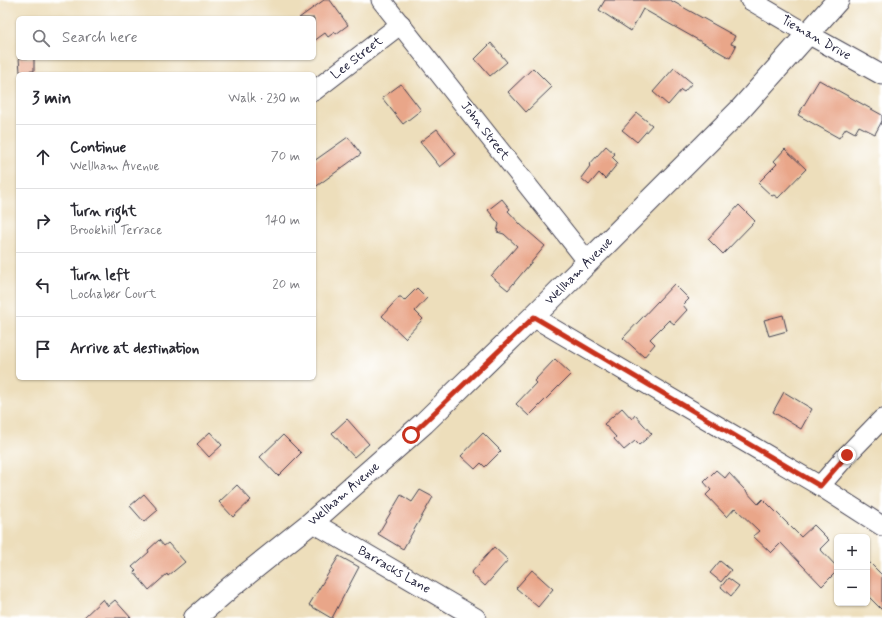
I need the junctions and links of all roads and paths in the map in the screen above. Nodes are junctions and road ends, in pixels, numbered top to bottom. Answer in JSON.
{"nodes":[{"id":1,"x":381,"y":0,"type":"edge"},
{"id":2,"x":750,"y":0,"type":"edge"},
{"id":3,"x":838,"y":0,"type":"edge"},
{"id":4,"x":400,"y":24,"type":"junction"},
{"id":5,"x":808,"y":34,"type":"junction"},
{"id":6,"x":882,"y":75,"type":"edge"},
{"id":7,"x":316,"y":89,"type":"edge"},
{"id":8,"x":588,"y":262,"type":"junction"},
{"id":9,"x":534,"y":317,"type":"junction"},
{"id":10,"x":882,"y":419,"type":"edge"},
{"id":11,"x":820,"y":486,"type":"junction"},
{"id":12,"x":312,"y":522,"type":"junction"},
{"id":13,"x":882,"y":526,"type":"edge"},
{"id":14,"x":195,"y":618,"type":"edge"},
{"id":15,"x":476,"y":618,"type":"edge"}],
"edges":[{"from":1,"to":4,"type":"street","name":"John Street"},
{"from":2,"to":5,"type":"street","name":"Tieman Drive"},
{"from":3,"to":5,"type":"street","name":"Wellham Avenue"},
{"from":4,"to":7,"type":"street","name":"Lee Street"},
{"from":4,"to":8,"type":"street","name":"John Street"},
{"from":5,"to":6,"type":"street","name":"Tieman Drive"},
{"from":5,"to":8,"type":"street","name":"Wellham Avenue"},
{"from":8,"to":9,"type":"street","name":"Wellham Avenue"},
{"from":9,"to":11,"type":"street"},
{"from":9,"to":12,"type":"street","name":"Wellham Avenue"},
{"from":10,"to":11,"type":"street"},
{"from":11,"to":13,"type":"street"},
{"from":12,"to":14,"type":"street","name":"Wellham Avenue"},
{"from":12,"to":15,"type":"street","name":"Barracks Lane"}]}
